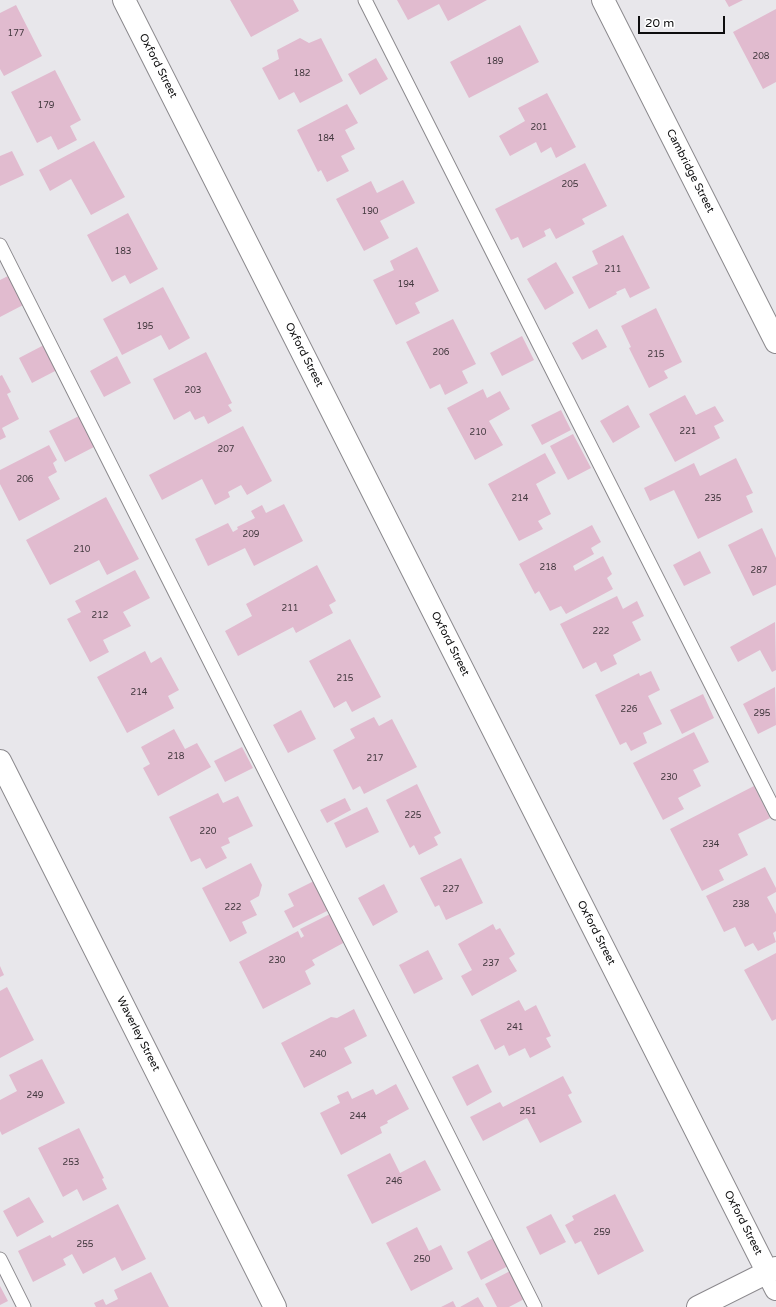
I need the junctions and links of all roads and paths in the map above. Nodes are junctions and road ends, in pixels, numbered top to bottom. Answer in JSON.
{"nodes":[{"id":1,"x":124,"y":0,"type":"edge"},
{"id":2,"x":365,"y":0,"type":"edge"},
{"id":3,"x":603,"y":0,"type":"edge"},
{"id":4,"x":0,"y":245,"type":"edge"},
{"id":5,"x":776,"y":342,"type":"edge"},
{"id":6,"x":0,"y":761,"type":"edge"},
{"id":7,"x":776,"y":813,"type":"edge"},
{"id":8,"x":0,"y":1259,"type":"edge"},
{"id":9,"x":773,"y":1276,"type":"edge"},
{"id":10,"x":24,"y":1307,"type":"edge"},
{"id":11,"x":275,"y":1307,"type":"edge"},
{"id":12,"x":535,"y":1307,"type":"edge"},
{"id":13,"x":698,"y":1307,"type":"edge"}],
"edges":[{"from":1,"to":9,"type":"street","name":"Oxford Street"},
{"from":2,"to":7,"type":"lane"},
{"from":3,"to":5,"type":"street","name":"Cambridge Street"},
{"from":4,"to":12,"type":"lane"},
{"from":6,"to":11,"type":"street","name":"Waverley Street"},
{"from":8,"to":10,"type":"lane"},
{"from":9,"to":13,"type":"street"}]}
